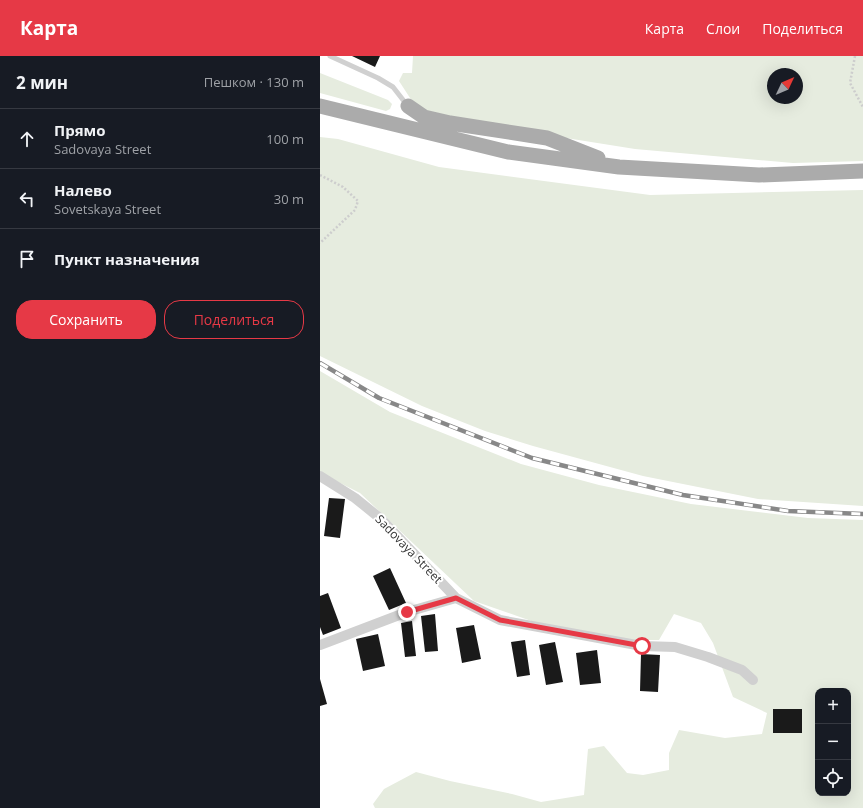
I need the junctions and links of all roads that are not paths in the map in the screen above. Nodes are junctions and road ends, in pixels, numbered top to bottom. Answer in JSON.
{"nodes":[{"id":1,"x":330,"y":56,"type":"edge"},
{"id":2,"x":320,"y":106,"type":"edge"},
{"id":3,"x":408,"y":106,"type":"joint"},
{"id":4,"x":619,"y":167,"type":"junction"},
{"id":5,"x":863,"y":171,"type":"edge"},
{"id":6,"x":320,"y":476,"type":"edge"},
{"id":7,"x":456,"y":598,"type":"junction"},
{"id":8,"x":320,"y":645,"type":"edge"},
{"id":9,"x":753,"y":680,"type":"dead end"}],
"edges":[{"from":1,"to":3,"type":"lane"},
{"from":2,"to":4,"type":"main road"},
{"from":3,"to":4,"type":"main road"},
{"from":4,"to":5,"type":"main road"},
{"from":6,"to":7,"type":"street","name":"Sadovaya Street"},
{"from":7,"to":8,"type":"street"},
{"from":7,"to":9,"type":"street","name":"Sadovaya Street"}]}
